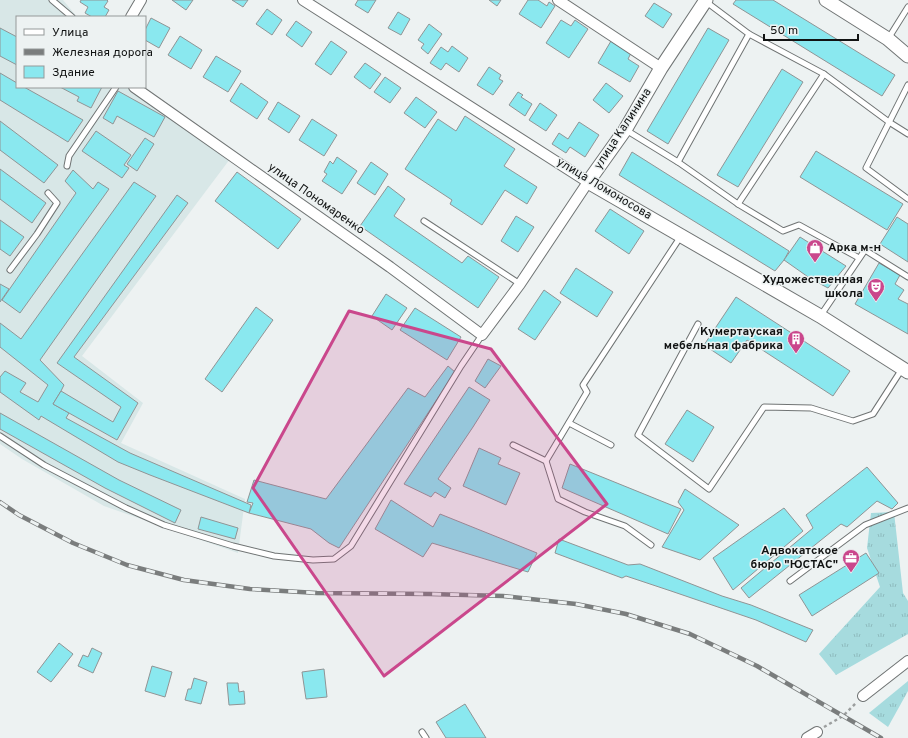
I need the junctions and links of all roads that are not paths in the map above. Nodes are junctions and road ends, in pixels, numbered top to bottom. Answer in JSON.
{"nodes":[{"id":1,"x":52,"y":0,"type":"edge"},
{"id":2,"x":140,"y":0,"type":"edge"},
{"id":3,"x":303,"y":0,"type":"edge"},
{"id":4,"x":558,"y":0,"type":"edge"},
{"id":5,"x":826,"y":0,"type":"edge"},
{"id":6,"x":705,"y":1,"type":"edge"},
{"id":7,"x":908,"y":7,"type":"edge"},
{"id":8,"x":71,"y":16,"type":"edge"},
{"id":9,"x":132,"y":16,"type":"edge"},
{"id":10,"x":749,"y":34,"type":"junction"},
{"id":11,"x":888,"y":39,"type":"junction"},
{"id":12,"x":908,"y":56,"type":"edge"},
{"id":13,"x":661,"y":68,"type":"junction"},
{"id":14,"x":824,"y":74,"type":"junction"},
{"id":15,"x":908,"y":85,"type":"edge"},
{"id":16,"x":115,"y":88,"type":"edge"},
{"id":17,"x":135,"y":88,"type":"edge"},
{"id":18,"x":889,"y":122,"type":"junction"},
{"id":19,"x":625,"y":130,"type":"junction"},
{"id":20,"x":908,"y":134,"type":"edge"},
{"id":21,"x":678,"y":162,"type":"junction"},
{"id":22,"x":67,"y":166,"type":"dead end"},
{"id":23,"x":588,"y":182,"type":"junction"},
{"id":24,"x":48,"y":193,"type":"dead end"},
{"id":25,"x":908,"y":199,"type":"edge"},
{"id":26,"x":738,"y":204,"type":"junction"},
{"id":27,"x":424,"y":221,"type":"dead end"},
{"id":28,"x":682,"y":236,"type":"junction"},
{"id":29,"x":859,"y":258,"type":"junction"},
{"id":30,"x":10,"y":270,"type":"dead end"},
{"id":31,"x":908,"y":277,"type":"edge"},
{"id":32,"x":520,"y":284,"type":"junction"},
{"id":33,"x":820,"y":316,"type":"junction"},
{"id":34,"x":698,"y":324,"type":"dead end"},
{"id":35,"x":482,"y":334,"type":"junction"},
{"id":36,"x":905,"y":370,"type":"edge"},
{"id":37,"x":569,"y":423,"type":"junction"},
{"id":38,"x":0,"y":436,"type":"edge"},
{"id":39,"x":611,"y":444,"type":"dead end"},
{"id":40,"x":513,"y":445,"type":"dead end"},
{"id":41,"x":546,"y":461,"type":"junction"},
{"id":42,"x":908,"y":508,"type":"edge"},
{"id":43,"x":651,"y":545,"type":"dead end"},
{"id":44,"x":790,"y":581,"type":"dead end"},
{"id":45,"x":908,"y":661,"type":"edge"},
{"id":46,"x":863,"y":696,"type":"road end"},
{"id":47,"x":422,"y":732,"type":"dead end"},
{"id":48,"x":817,"y":732,"type":"road end"},
{"id":49,"x":426,"y":738,"type":"edge"},
{"id":50,"x":807,"y":738,"type":"edge"}],
"edges":[{"from":1,"to":8,"type":"lane"},
{"from":2,"to":9,"type":"street"},
{"from":3,"to":23,"type":"street","name":"улица Ломоносова"},
{"from":4,"to":13,"type":"street"},
{"from":5,"to":11,"type":"street"},
{"from":6,"to":10,"type":"lane"},
{"from":6,"to":13,"type":"street","name":"улица Калинина"},
{"from":7,"to":11,"type":"lane"},
{"from":10,"to":14,"type":"lane"},
{"from":10,"to":21,"type":"lane"},
{"from":11,"to":12,"type":"street"},
{"from":13,"to":19,"type":"street","name":"улица Калинина"},
{"from":14,"to":18,"type":"lane"},
{"from":14,"to":26,"type":"lane"},
{"from":15,"to":18,"type":"lane"},
{"from":16,"to":22,"type":"lane"},
{"from":17,"to":35,"type":"street","name":"улица Пономаренко"},
{"from":18,"to":20,"type":"lane"},
{"from":18,"to":25,"type":"lane"},
{"from":19,"to":21,"type":"lane"},
{"from":19,"to":23,"type":"street","name":"улица Калинина"},
{"from":21,"to":26,"type":"lane"},
{"from":23,"to":28,"type":"street","name":"улица Ломоносова"},
{"from":23,"to":32,"type":"street","name":"улица Калинина"},
{"from":24,"to":30,"type":"lane"},
{"from":26,"to":29,"type":"lane"},
{"from":27,"to":32,"type":"lane"},
{"from":28,"to":33,"type":"street","name":"улица Ломоносова"},
{"from":28,"to":37,"type":"lane"},
{"from":29,"to":31,"type":"lane"},
{"from":29,"to":33,"type":"lane"},
{"from":32,"to":35,"type":"street","name":"улица Калинина"},
{"from":33,"to":36,"type":"street","name":"улица Ломоносова"},
{"from":34,"to":36,"type":"lane"},
{"from":35,"to":38,"type":"lane"},
{"from":37,"to":39,"type":"lane"},
{"from":37,"to":41,"type":"lane"},
{"from":40,"to":41,"type":"lane"},
{"from":41,"to":43,"type":"lane"},
{"from":42,"to":44,"type":"lane"},
{"from":45,"to":46,"type":"street"},
{"from":47,"to":49,"type":"lane"},
{"from":48,"to":50,"type":"street"}]}
